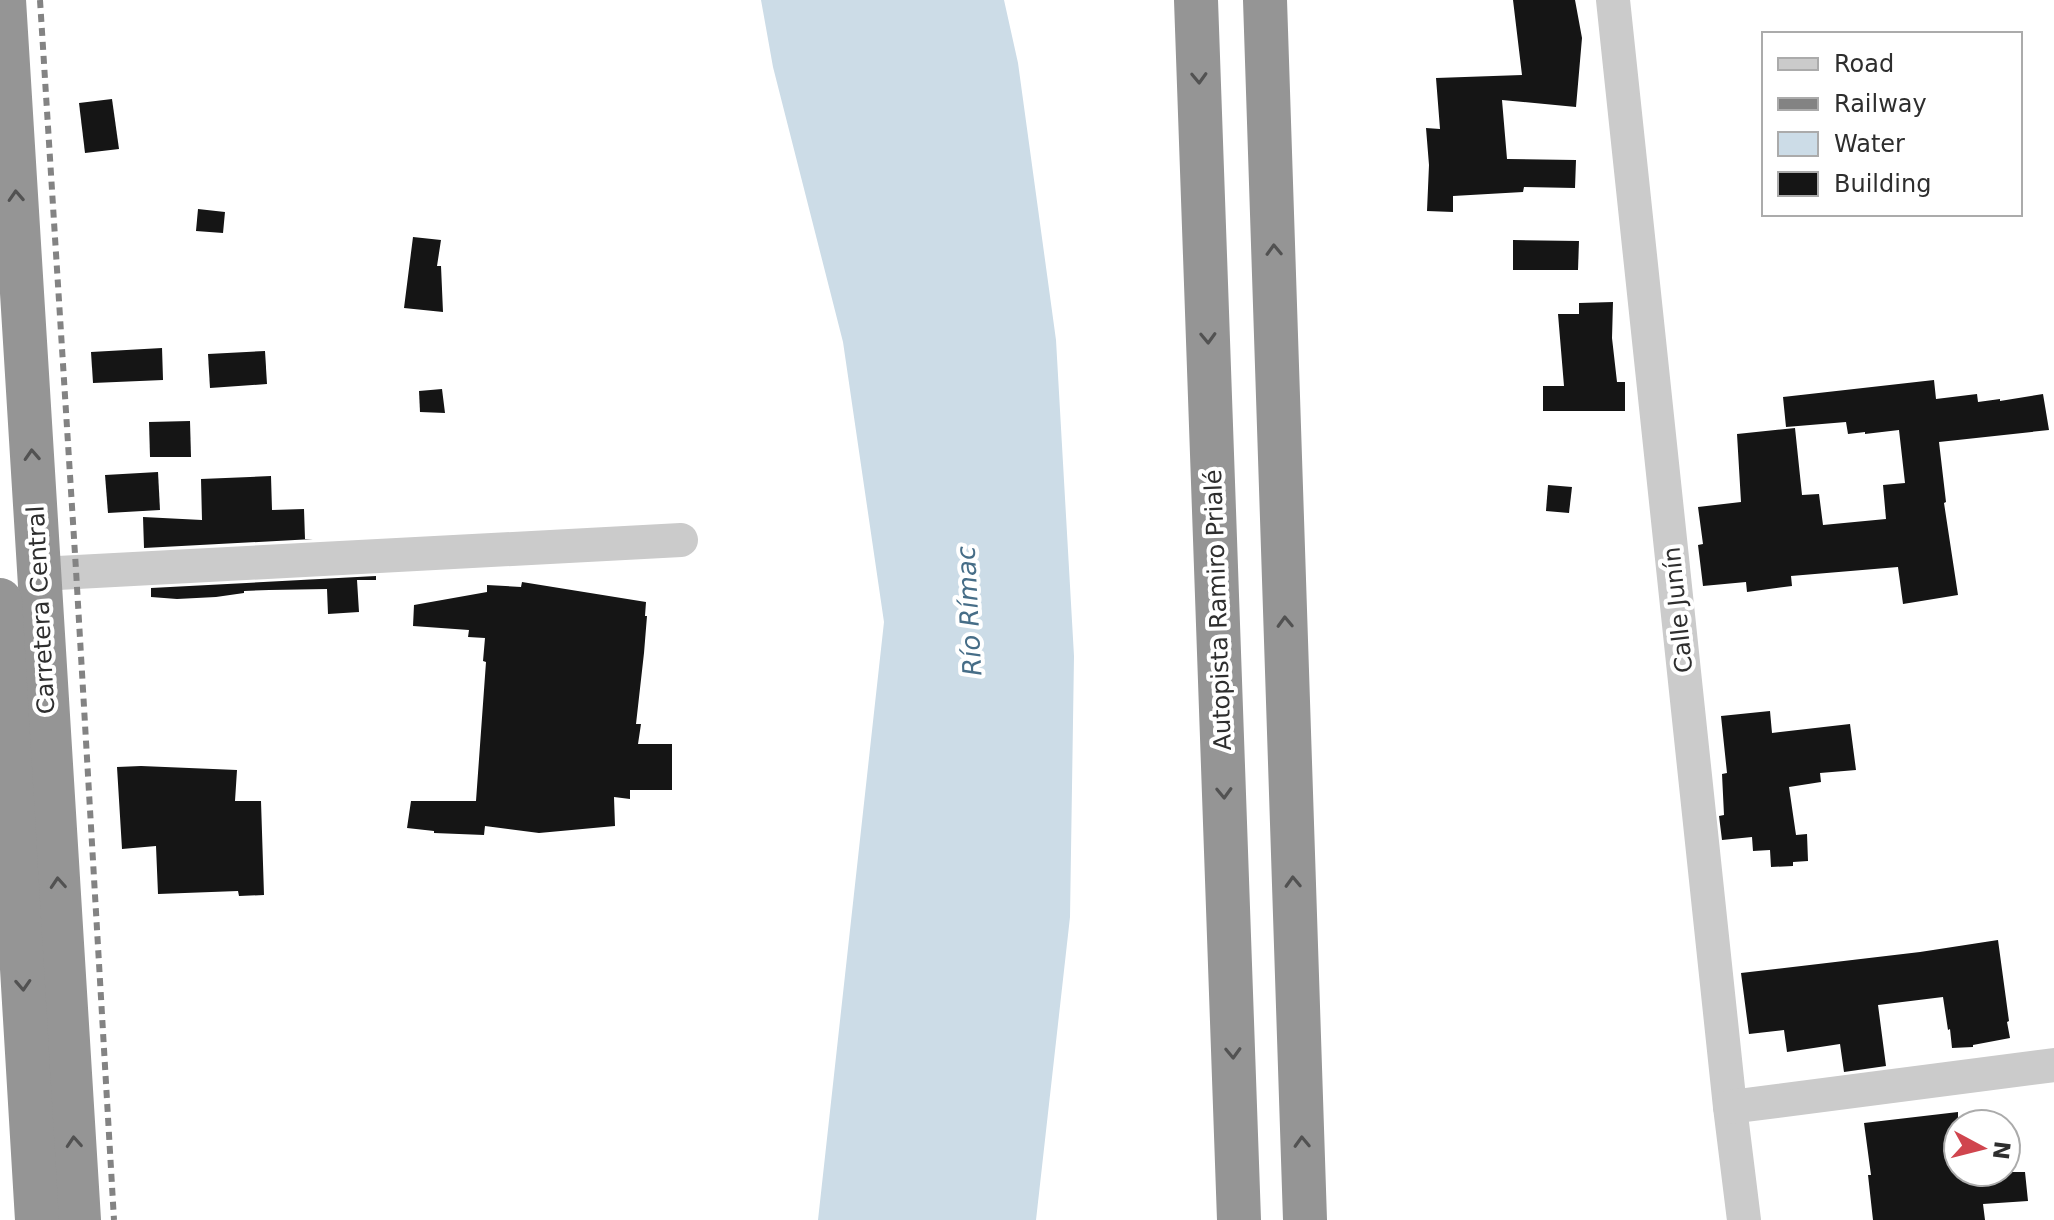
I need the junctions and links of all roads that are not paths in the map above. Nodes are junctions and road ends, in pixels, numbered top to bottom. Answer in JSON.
{"nodes":[{"id":1,"x":4,"y":0,"type":"edge"},
{"id":2,"x":1196,"y":0,"type":"edge"},
{"id":3,"x":1265,"y":0,"type":"edge"},
{"id":4,"x":1613,"y":0,"type":"edge"},
{"id":5,"x":681,"y":540,"type":"dead end"},
{"id":6,"x":39,"y":574,"type":"junction"},
{"id":7,"x":0,"y":600,"type":"edge"},
{"id":8,"x":2054,"y":1065,"type":"edge"},
{"id":9,"x":1730,"y":1107,"type":"junction"},
{"id":10,"x":37,"y":1220,"type":"edge"},
{"id":11,"x":79,"y":1220,"type":"edge"},
{"id":12,"x":1239,"y":1220,"type":"edge"},
{"id":13,"x":1305,"y":1220,"type":"edge"},
{"id":14,"x":1744,"y":1220,"type":"edge"}],
"edges":[{"from":6,"to":1,"type":"highway","name":"Carretera Central","one_way":true},
{"from":2,"to":12,"type":"highway","name":"Autopista Ramiro Prialé","one_way":true},
{"from":13,"to":3,"type":"highway","one_way":true},
{"from":4,"to":9,"type":"street","name":"Calle Junín"},
{"from":5,"to":6,"type":"street"},
{"from":11,"to":6,"type":"highway","name":"Carretera Central","one_way":true},
{"from":7,"to":10,"type":"highway","name":"Carretera Central","one_way":true},
{"from":8,"to":9,"type":"street"},
{"from":9,"to":14,"type":"street","name":"Calle Junín"}]}
